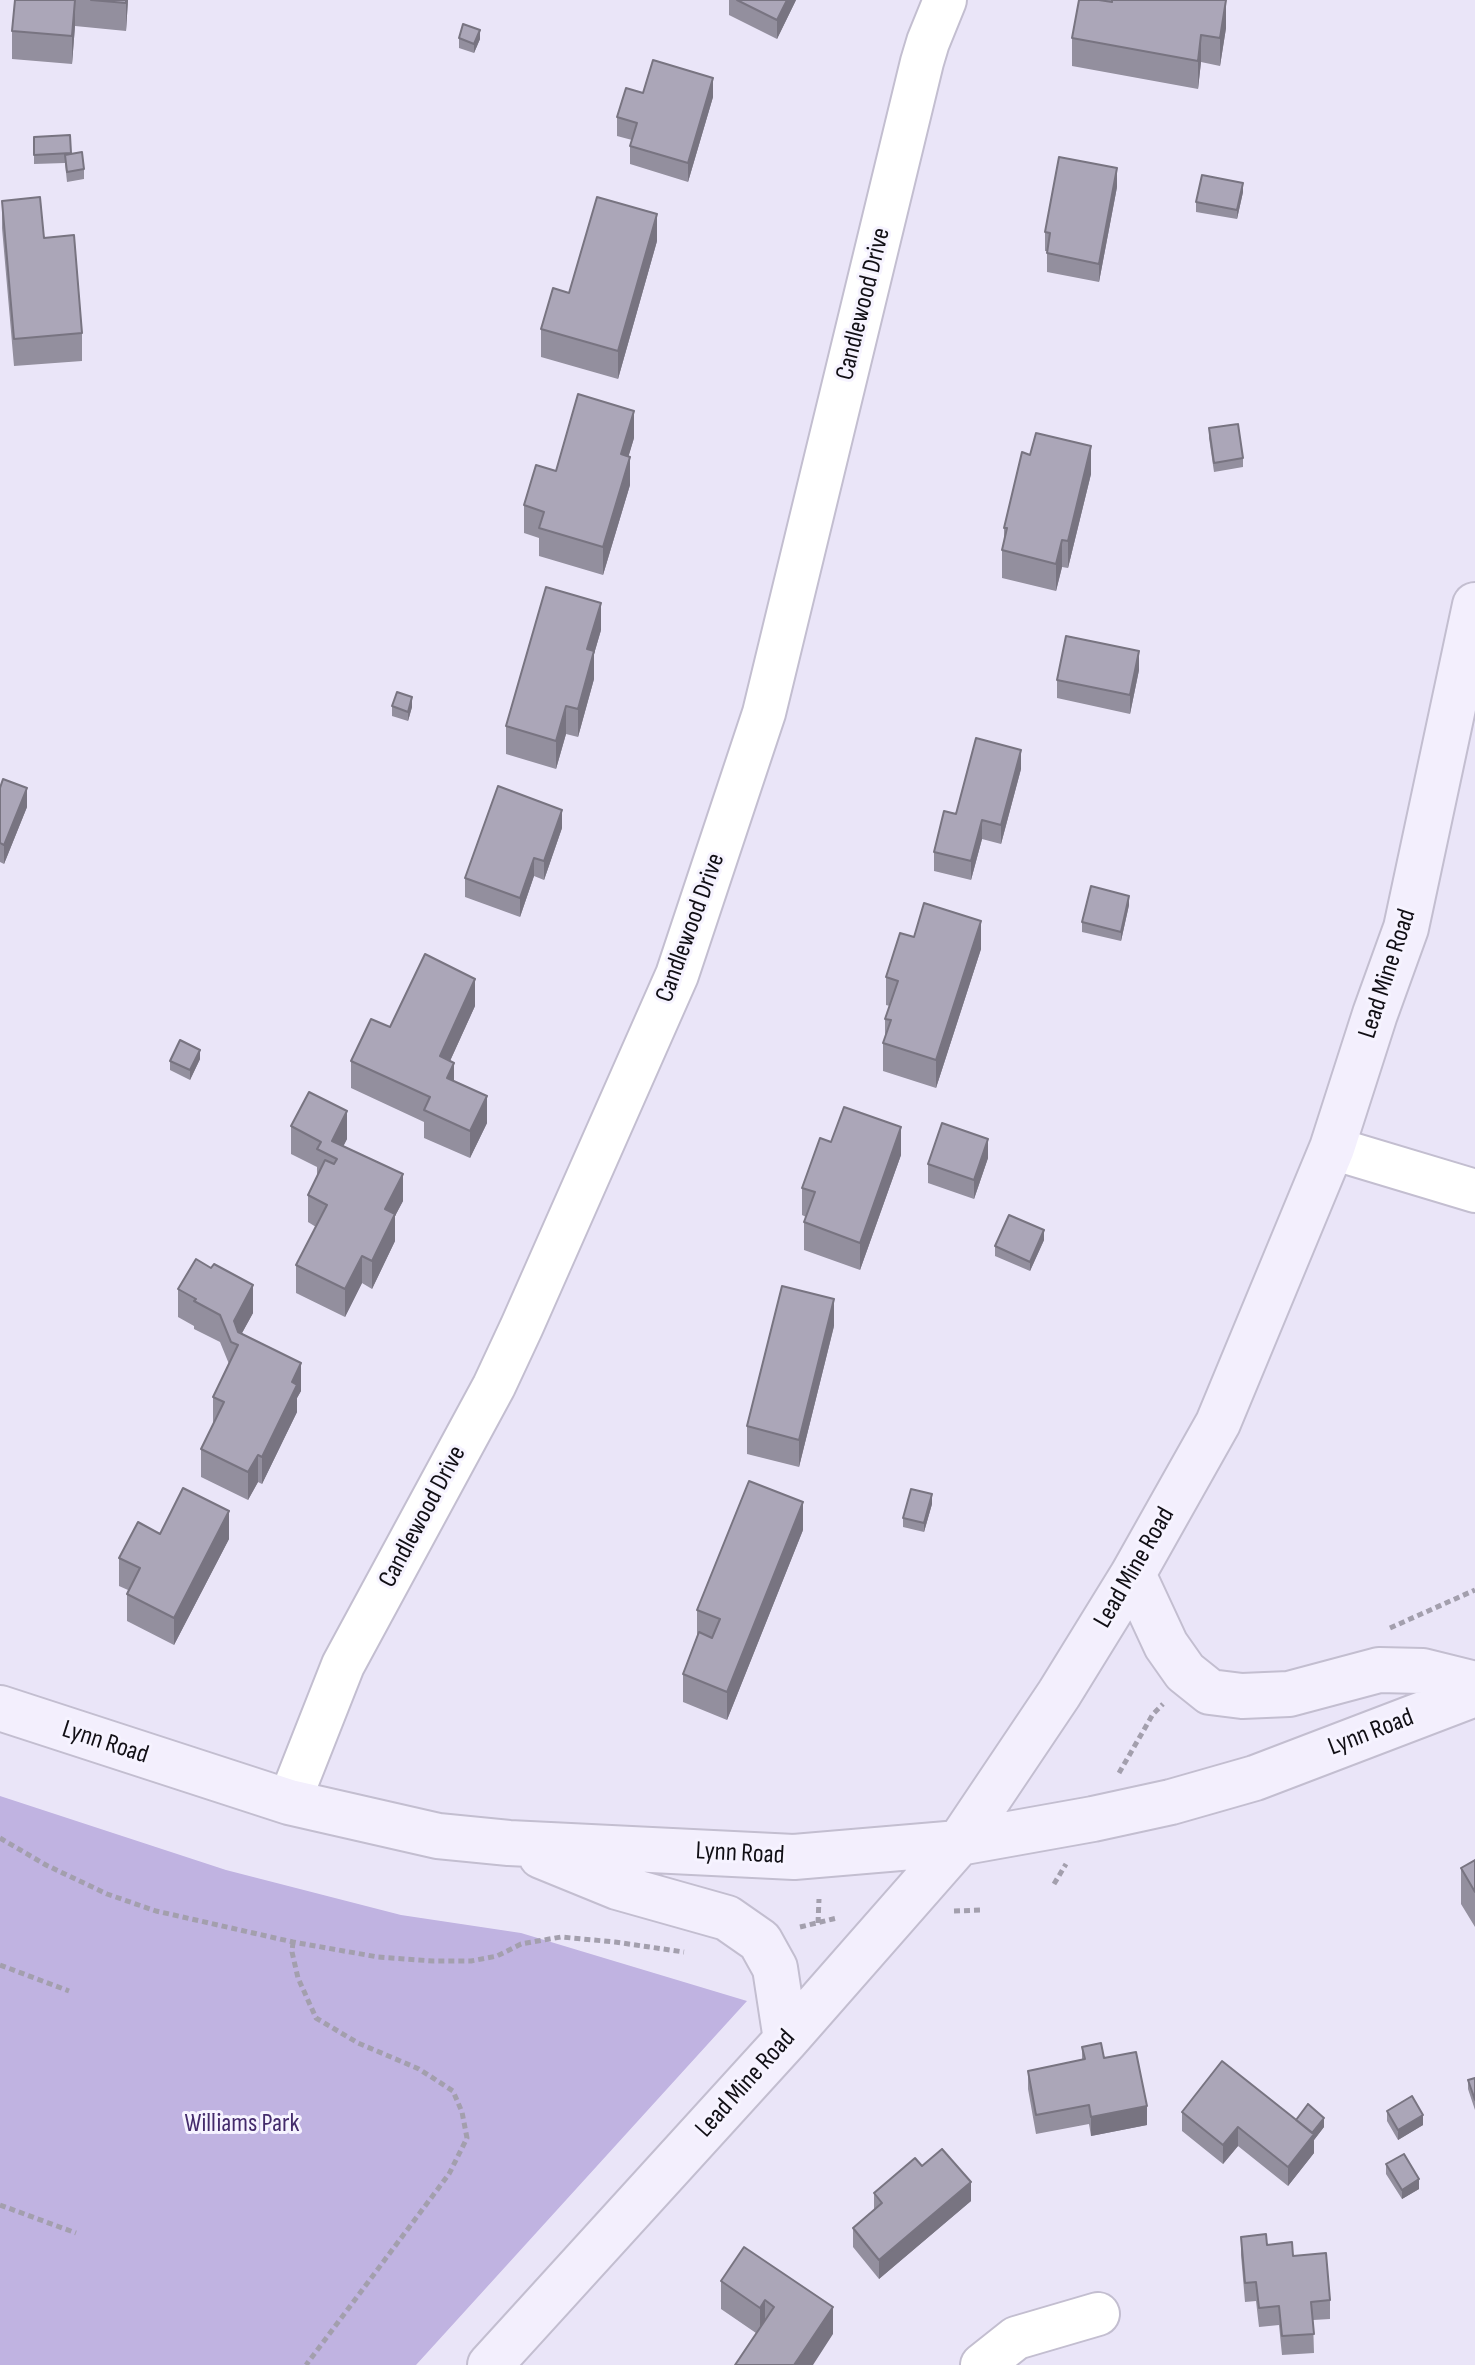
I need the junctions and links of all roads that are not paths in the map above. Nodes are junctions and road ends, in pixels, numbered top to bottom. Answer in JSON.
{"nodes":[{"id":1,"x":945,"y":0,"type":"edge"},
{"id":2,"x":1475,"y":605,"type":"edge"},
{"id":3,"x":1332,"y":1148,"type":"junction"},
{"id":4,"x":1475,"y":1191,"type":"edge"},
{"id":5,"x":1133,"y":1574,"type":"junction"},
{"id":6,"x":1475,"y":1684,"type":"edge"},
{"id":7,"x":1475,"y":1694,"type":"edge"},
{"id":8,"x":0,"y":1708,"type":"edge"},
{"id":9,"x":289,"y":1802,"type":"junction"},
{"id":10,"x":509,"y":1843,"type":"junction"},
{"id":11,"x":959,"y":1843,"type":"junction"},
{"id":12,"x":786,"y":2040,"type":"junction"},
{"id":13,"x":1098,"y":2314,"type":"dead end"},
{"id":14,"x":490,"y":2365,"type":"edge"},
{"id":15,"x":982,"y":2365,"type":"edge"}],
"edges":[{"from":1,"to":9,"type":"street","name":"Candlewood Drive"},
{"from":2,"to":3,"type":"main road","name":"Lead Mine Road"},
{"from":3,"to":4,"type":"street"},
{"from":3,"to":5,"type":"main road","name":"Lead Mine Road"},
{"from":5,"to":6,"type":"main road"},
{"from":5,"to":11,"type":"main road","name":"Lead Mine Road"},
{"from":7,"to":11,"type":"main road","name":"Lynn Road"},
{"from":8,"to":9,"type":"main road","name":"Lynn Road"},
{"from":9,"to":10,"type":"main road","name":"Lynn Road"},
{"from":10,"to":11,"type":"main road","name":"Lynn Road"},
{"from":10,"to":12,"type":"main road"},
{"from":11,"to":12,"type":"main road","name":"Lead Mine Road"},
{"from":12,"to":14,"type":"main road","name":"Lead Mine Road"},
{"from":13,"to":15,"type":"street"}]}
